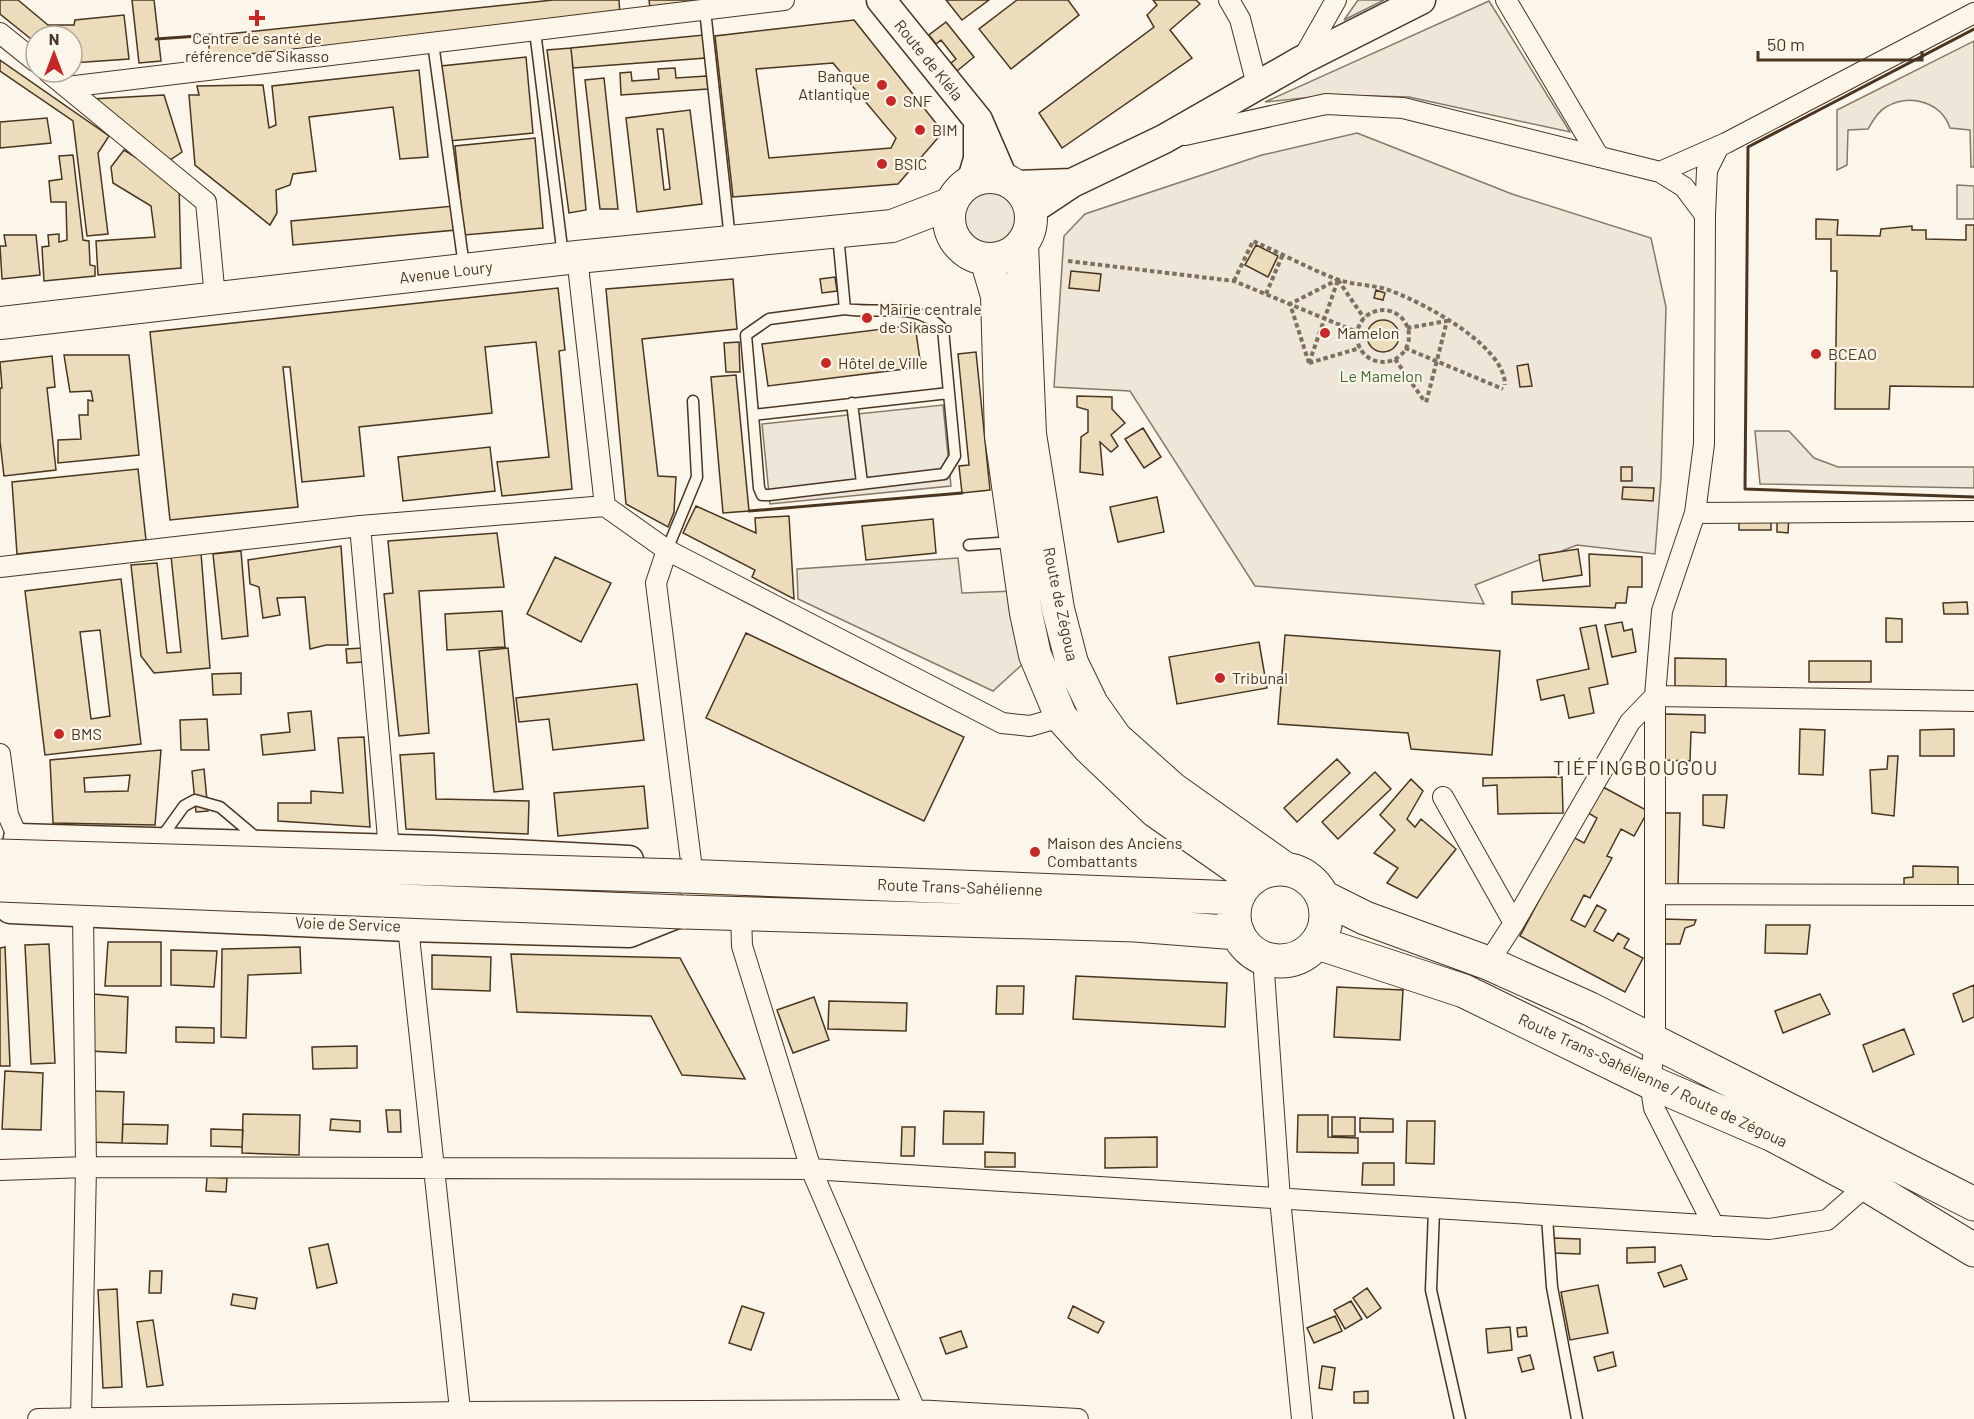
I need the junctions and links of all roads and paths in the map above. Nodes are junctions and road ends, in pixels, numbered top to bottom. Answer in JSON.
{"nodes":[{"id":1,"x":784,"y":0,"type":"edge"},
{"id":2,"x":882,"y":0,"type":"edge"},
{"id":3,"x":1229,"y":0,"type":"edge"},
{"id":4,"x":1336,"y":0,"type":"edge"},
{"id":5,"x":1421,"y":0,"type":"edge"},
{"id":6,"x":1506,"y":0,"type":"edge"},
{"id":7,"x":705,"y":10,"type":"junction"},
{"id":8,"x":1974,"y":13,"type":"edge"},
{"id":9,"x":535,"y":31,"type":"junction"},
{"id":10,"x":0,"y":33,"type":"edge"},
{"id":11,"x":433,"y":43,"type":"junction"},
{"id":12,"x":24,"y":52,"type":"edge"},
{"id":13,"x":1302,"y":60,"type":"junction"},
{"id":14,"x":63,"y":84,"type":"edge"},
{"id":15,"x":1257,"y":85,"type":"junction"},
{"id":16,"x":67,"y":87,"type":"junction"},
{"id":17,"x":978,"y":120,"type":"junction"},
{"id":18,"x":1164,"y":139,"type":"junction"},
{"id":19,"x":1719,"y":146,"type":"junction"},
{"id":20,"x":1599,"y":157,"type":"junction"},
{"id":21,"x":1660,"y":172,"type":"junction"},
{"id":22,"x":1009,"y":182,"type":"junction"},
{"id":23,"x":1072,"y":183,"type":"junction"},
{"id":24,"x":962,"y":192,"type":"junction"},
{"id":25,"x":1030,"y":212,"type":"junction"},
{"id":26,"x":1705,"y":215,"type":"junction"},
{"id":27,"x":892,"y":226,"type":"junction"},
{"id":28,"x":838,"y":231,"type":"junction"},
{"id":29,"x":953,"y":236,"type":"junction"},
{"id":30,"x":730,"y":242,"type":"junction"},
{"id":31,"x":1022,"y":244,"type":"junction"},
{"id":32,"x":1283,"y":254,"type":"junction"},
{"id":33,"x":570,"y":258,"type":"junction"},
{"id":34,"x":986,"y":259,"type":"junction"},
{"id":35,"x":1068,"y":261,"type":"dead end"},
{"id":36,"x":465,"y":270,"type":"junction"},
{"id":37,"x":1338,"y":279,"type":"junction"},
{"id":38,"x":1234,"y":280,"type":"junction"},
{"id":39,"x":1266,"y":294,"type":"junction"},
{"id":40,"x":215,"y":298,"type":"junction"},
{"id":41,"x":1290,"y":304,"type":"junction"},
{"id":42,"x":845,"y":309,"type":"junction"},
{"id":43,"x":1364,"y":318,"type":"junction"},
{"id":44,"x":1324,"y":319,"type":"junction"},
{"id":45,"x":1447,"y":321,"type":"junction"},
{"id":46,"x":0,"y":322,"type":"edge"},
{"id":47,"x":1407,"y":328,"type":"junction"},
{"id":48,"x":1357,"y":332,"type":"junction"},
{"id":49,"x":1360,"y":348,"type":"junction"},
{"id":50,"x":1405,"y":348,"type":"junction"},
{"id":51,"x":1395,"y":359,"type":"junction"},
{"id":52,"x":1437,"y":362,"type":"junction"},
{"id":53,"x":1309,"y":363,"type":"junction"},
{"id":54,"x":949,"y":393,"type":"junction"},
{"id":55,"x":693,"y":401,"type":"dead end"},
{"id":56,"x":852,"y":403,"type":"junction"},
{"id":57,"x":753,"y":415,"type":"junction"},
{"id":58,"x":862,"y":483,"type":"junction"},
{"id":59,"x":605,"y":506,"type":"junction"},
{"id":60,"x":1974,"y":511,"type":"edge"},
{"id":61,"x":1695,"y":513,"type":"junction"},
{"id":62,"x":360,"y":526,"type":"junction"},
{"id":63,"x":1016,"y":542,"type":"junction"},
{"id":64,"x":969,"y":545,"type":"dead end"},
{"id":65,"x":667,"y":550,"type":"junction"},
{"id":66,"x":0,"y":567,"type":"edge"},
{"id":67,"x":1654,"y":696,"type":"junction"},
{"id":68,"x":1974,"y":701,"type":"edge"},
{"id":69,"x":1061,"y":717,"type":"junction"},
{"id":70,"x":0,"y":754,"type":"edge"},
{"id":71,"x":1443,"y":797,"type":"dead end"},
{"id":72,"x":6,"y":840,"type":"edge"},
{"id":73,"x":158,"y":841,"type":"junction"},
{"id":74,"x":265,"y":845,"type":"junction"},
{"id":75,"x":389,"y":849,"type":"junction"},
{"id":76,"x":1286,"y":869,"type":"junction"},
{"id":77,"x":687,"y":876,"type":"junction"},
{"id":78,"x":1244,"y":888,"type":"junction"},
{"id":79,"x":1655,"y":894,"type":"junction"},
{"id":80,"x":1974,"y":895,"type":"edge"},
{"id":81,"x":1323,"y":897,"type":"junction"},
{"id":82,"x":3,"y":903,"type":"edge"},
{"id":83,"x":683,"y":912,"type":"junction"},
{"id":84,"x":83,"y":913,"type":"junction"},
{"id":85,"x":741,"y":913,"type":"junction"},
{"id":86,"x":1514,"y":923,"type":"junction"},
{"id":87,"x":408,"y":927,"type":"junction"},
{"id":88,"x":1238,"y":933,"type":"junction"},
{"id":89,"x":1318,"y":943,"type":"junction"},
{"id":90,"x":1263,"y":958,"type":"junction"},
{"id":91,"x":1488,"y":963,"type":"junction"},
{"id":92,"x":1654,"y":1041,"type":"junction"},
{"id":93,"x":1650,"y":1082,"type":"junction"},
{"id":94,"x":86,"y":1167,"type":"junction"},
{"id":95,"x":433,"y":1169,"type":"junction"},
{"id":96,"x":811,"y":1169,"type":"junction"},
{"id":97,"x":0,"y":1170,"type":"edge"},
{"id":98,"x":1867,"y":1185,"type":"junction"},
{"id":99,"x":1280,"y":1198,"type":"junction"},
{"id":100,"x":1974,"y":1204,"type":"edge"},
{"id":101,"x":1434,"y":1210,"type":"junction"},
{"id":102,"x":1547,"y":1217,"type":"junction"},
{"id":103,"x":1714,"y":1226,"type":"junction"},
{"id":104,"x":1974,"y":1250,"type":"edge"},
{"id":105,"x":461,"y":1415,"type":"edge"},
{"id":106,"x":917,"y":1415,"type":"edge"},
{"id":107,"x":81,"y":1418,"type":"edge"},
{"id":108,"x":38,"y":1419,"type":"edge"},
{"id":109,"x":1078,"y":1419,"type":"edge"},
{"id":110,"x":1302,"y":1419,"type":"edge"},
{"id":111,"x":1460,"y":1419,"type":"edge"},
{"id":112,"x":1577,"y":1419,"type":"edge"}],
"edges":[{"from":1,"to":7,"type":"street"},
{"from":2,"to":17,"type":"main road","name":"Route de Kléla"},
{"from":3,"to":15,"type":"street"},
{"from":4,"to":13,"type":"street"},
{"from":5,"to":13,"type":"main road"},
{"from":6,"to":20,"type":"street"},
{"from":7,"to":9,"type":"street"},
{"from":7,"to":30,"type":"lane"},
{"from":8,"to":19,"type":"street"},
{"from":9,"to":11,"type":"street"},
{"from":9,"to":33,"type":"lane"},
{"from":10,"to":12,"type":"street"},
{"from":11,"to":16,"type":"street"},
{"from":11,"to":36,"type":"lane"},
{"from":13,"to":15,"type":"main road"},
{"from":14,"to":16,"type":"street"},
{"from":15,"to":18,"type":"main road"},
{"from":16,"to":40,"type":"street"},
{"from":17,"to":22,"type":"main road","name":"Route de Kléla"},
{"from":17,"to":24,"type":"main road"},
{"from":18,"to":20,"type":"street"},
{"from":18,"to":23,"type":"main road"},
{"from":19,"to":21,"type":"street"},
{"from":19,"to":26,"type":"street"},
{"from":20,"to":21,"type":"street"},
{"from":21,"to":26,"type":"street"},
{"from":22,"to":23,"type":"main road"},
{"from":22,"to":24,"type":"main road"},
{"from":22,"to":25,"type":"main road"},
{"from":23,"to":25,"type":"main road"},
{"from":24,"to":27,"type":"main road"},
{"from":24,"to":29,"type":"main road"},
{"from":25,"to":31,"type":"main road"},
{"from":26,"to":61,"type":"street"},
{"from":27,"to":28,"type":"main road","name":"Avenue Loury"},
{"from":27,"to":29,"type":"main road"},
{"from":28,"to":30,"type":"main road","name":"Avenue Loury"},
{"from":28,"to":42,"type":"lane"},
{"from":29,"to":34,"type":"main road"},
{"from":30,"to":33,"type":"main road","name":"Avenue Loury"},
{"from":31,"to":34,"type":"main road"},
{"from":31,"to":76,"type":"main road","name":"Route de Zégoua"},
{"from":32,"to":37,"type":"path"},
{"from":32,"to":38,"type":"path"},
{"from":32,"to":39,"type":"path"},
{"from":33,"to":36,"type":"main road","name":"Avenue Loury"},
{"from":33,"to":59,"type":"street"},
{"from":34,"to":63,"type":"main road","name":"Route de Zégoua"},
{"from":35,"to":38,"type":"path"},
{"from":36,"to":40,"type":"main road","name":"Avenue Loury"},
{"from":37,"to":41,"type":"path"},
{"from":37,"to":43,"type":"path"},
{"from":37,"to":44,"type":"path"},
{"from":37,"to":45,"type":"path"},
{"from":38,"to":39,"type":"path"},
{"from":39,"to":41,"type":"path"},
{"from":40,"to":46,"type":"main road","name":"Avenue Loury"},
{"from":41,"to":44,"type":"path"},
{"from":41,"to":53,"type":"path"},
{"from":42,"to":54,"type":"lane"},
{"from":42,"to":57,"type":"lane"},
{"from":43,"to":47,"type":"path"},
{"from":43,"to":48,"type":"path"},
{"from":44,"to":48,"type":"path"},
{"from":44,"to":53,"type":"path"},
{"from":45,"to":47,"type":"path"},
{"from":45,"to":52,"type":"path"},
{"from":45,"to":52,"type":"path"},
{"from":47,"to":50,"type":"path"},
{"from":48,"to":49,"type":"path"},
{"from":49,"to":51,"type":"path"},
{"from":49,"to":53,"type":"path"},
{"from":50,"to":51,"type":"path"},
{"from":50,"to":52,"type":"path"},
{"from":51,"to":52,"type":"path"},
{"from":54,"to":56,"type":"lane"},
{"from":54,"to":58,"type":"lane"},
{"from":55,"to":65,"type":"lane"},
{"from":56,"to":57,"type":"lane"},
{"from":56,"to":58,"type":"lane"},
{"from":57,"to":58,"type":"lane"},
{"from":59,"to":62,"type":"street"},
{"from":59,"to":65,"type":"street"},
{"from":60,"to":61,"type":"street"},
{"from":61,"to":67,"type":"street"},
{"from":62,"to":66,"type":"street"},
{"from":62,"to":75,"type":"street"},
{"from":63,"to":64,"type":"lane"},
{"from":63,"to":69,"type":"main road","name":"Route de Zégoua"},
{"from":65,"to":69,"type":"street"},
{"from":65,"to":77,"type":"street"},
{"from":67,"to":68,"type":"street"},
{"from":67,"to":79,"type":"street"},
{"from":67,"to":86,"type":"street"},
{"from":69,"to":78,"type":"main road","name":"Route de Zégoua"},
{"from":70,"to":72,"type":"street"},
{"from":71,"to":86,"type":"street"},
{"from":72,"to":73,"type":"main road"},
{"from":72,"to":77,"type":"highway","name":"Route Trans-Sahélienne","bridge":true},
{"from":72,"to":82,"type":"main road"},
{"from":73,"to":74,"type":"main road"},
{"from":73,"to":74,"type":"lane"},
{"from":74,"to":75,"type":"main road"},
{"from":75,"to":77,"type":"main road"},
{"from":76,"to":78,"type":"highway","name":"Route Trans-Sahélienne"},
{"from":76,"to":81,"type":"highway"},
{"from":77,"to":78,"type":"highway","name":"Route Trans-Sahélienne"},
{"from":78,"to":88,"type":"highway"},
{"from":79,"to":80,"type":"street"},
{"from":79,"to":92,"type":"street"},
{"from":81,"to":89,"type":"highway"},
{"from":81,"to":91,"type":"highway","name":"Route Trans-Sahélienne / Route de Zégoua"},
{"from":82,"to":83,"type":"highway","name":"Route Trans-Sahélienne","bridge":true},
{"from":82,"to":84,"type":"main road","name":"Voie de Service"},
{"from":83,"to":85,"type":"highway","name":"Route Trans-Sahélienne"},
{"from":83,"to":87,"type":"main road","name":"Voie de Service"},
{"from":84,"to":87,"type":"main road","name":"Voie de Service"},
{"from":84,"to":94,"type":"street"},
{"from":85,"to":88,"type":"highway","name":"Route Trans-Sahélienne"},
{"from":85,"to":96,"type":"street"},
{"from":86,"to":91,"type":"street"},
{"from":87,"to":95,"type":"street"},
{"from":88,"to":90,"type":"highway"},
{"from":89,"to":90,"type":"highway"},
{"from":89,"to":93,"type":"highway","name":"Route Trans-Sahélienne / Route de Zégoua"},
{"from":90,"to":99,"type":"street"},
{"from":91,"to":92,"type":"highway","name":"Route Trans-Sahélienne / Route de Zégoua"},
{"from":92,"to":93,"type":"street"},
{"from":92,"to":100,"type":"highway","name":"Route Trans-Sahélienne / Route de Zégoua"},
{"from":93,"to":98,"type":"highway","name":"Route Trans-Sahélienne / Route de Zégoua"},
{"from":93,"to":103,"type":"street"},
{"from":94,"to":95,"type":"street"},
{"from":94,"to":97,"type":"street"},
{"from":94,"to":107,"type":"street"},
{"from":95,"to":96,"type":"street"},
{"from":95,"to":105,"type":"street"},
{"from":96,"to":99,"type":"street"},
{"from":96,"to":106,"type":"street"},
{"from":98,"to":103,"type":"street"},
{"from":98,"to":104,"type":"highway","name":"Route Trans-Sahélienne / Route de Zégoua"},
{"from":99,"to":101,"type":"street"},
{"from":99,"to":110,"type":"street"},
{"from":101,"to":102,"type":"street"},
{"from":101,"to":111,"type":"lane"},
{"from":102,"to":103,"type":"street"},
{"from":102,"to":112,"type":"lane"},
{"from":105,"to":106,"type":"street"},
{"from":105,"to":107,"type":"street"},
{"from":106,"to":109,"type":"street"},
{"from":107,"to":108,"type":"street"}]}
